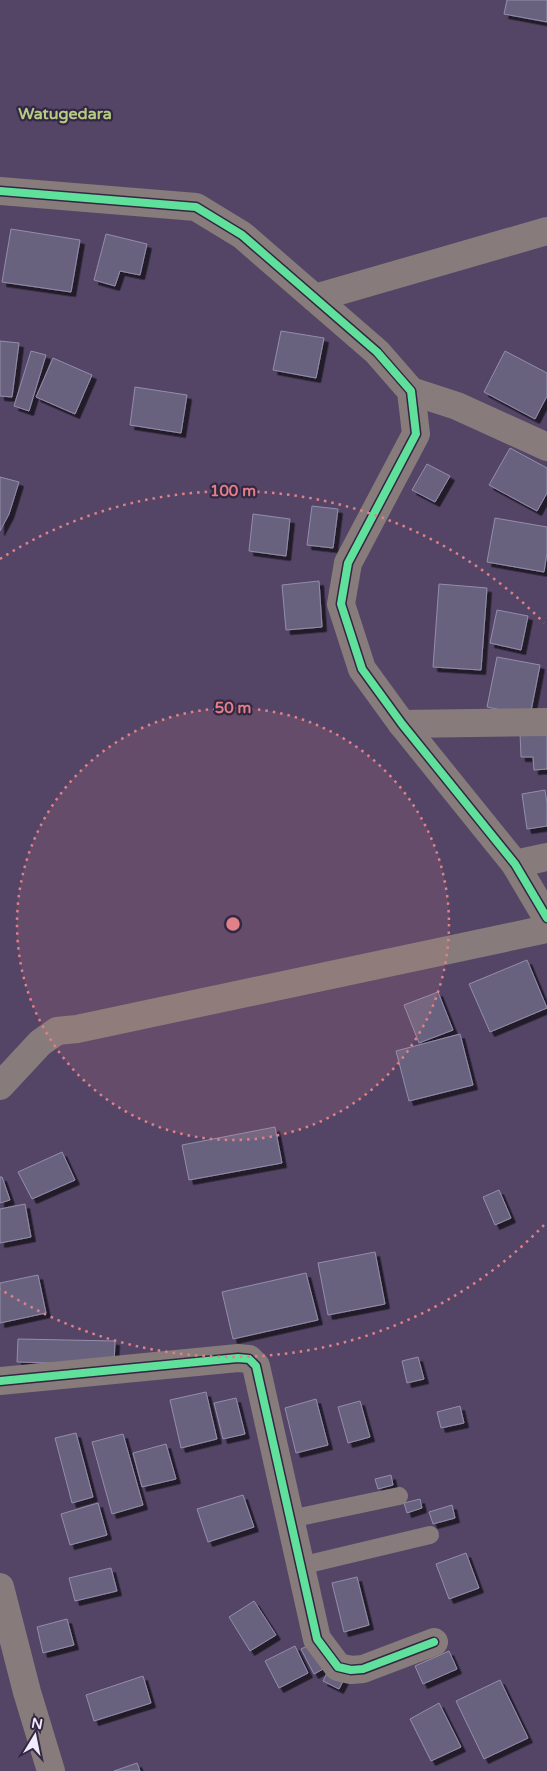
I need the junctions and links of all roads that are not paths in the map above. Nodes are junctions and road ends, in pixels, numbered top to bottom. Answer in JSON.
{"nodes":[{"id":1,"x":0,"y":191,"type":"edge"},
{"id":2,"x":547,"y":231,"type":"edge"},
{"id":3,"x":315,"y":298,"type":"junction"},
{"id":4,"x":411,"y":391,"type":"junction"},
{"id":5,"x":547,"y":446,"type":"edge"},
{"id":6,"x":547,"y":722,"type":"edge"},
{"id":7,"x":402,"y":724,"type":"junction"},
{"id":8,"x":547,"y":857,"type":"edge"},
{"id":9,"x":515,"y":864,"type":"junction"},
{"id":10,"x":547,"y":918,"type":"edge"},
{"id":11,"x":547,"y":929,"type":"edge"},
{"id":12,"x":0,"y":1086,"type":"edge"},
{"id":13,"x":0,"y":1381,"type":"edge"},
{"id":14,"x":399,"y":1496,"type":"dead end"},
{"id":15,"x":290,"y":1519,"type":"junction"},
{"id":16,"x":430,"y":1535,"type":"dead end"},
{"id":17,"x":300,"y":1566,"type":"junction"},
{"id":18,"x":0,"y":1587,"type":"edge"},
{"id":19,"x":434,"y":1642,"type":"dead end"},
{"id":20,"x":50,"y":1771,"type":"edge"}],
"edges":[{"from":1,"to":3,"type":"street"},
{"from":2,"to":3,"type":"street"},
{"from":3,"to":4,"type":"street"},
{"from":4,"to":5,"type":"street"},
{"from":4,"to":7,"type":"street"},
{"from":6,"to":7,"type":"street"},
{"from":7,"to":9,"type":"street"},
{"from":8,"to":9,"type":"street"},
{"from":9,"to":10,"type":"street"},
{"from":11,"to":12,"type":"street"},
{"from":13,"to":15,"type":"street"},
{"from":14,"to":15,"type":"lane"},
{"from":15,"to":17,"type":"street"},
{"from":16,"to":17,"type":"lane"},
{"from":17,"to":19,"type":"street"},
{"from":18,"to":20,"type":"street"}]}
